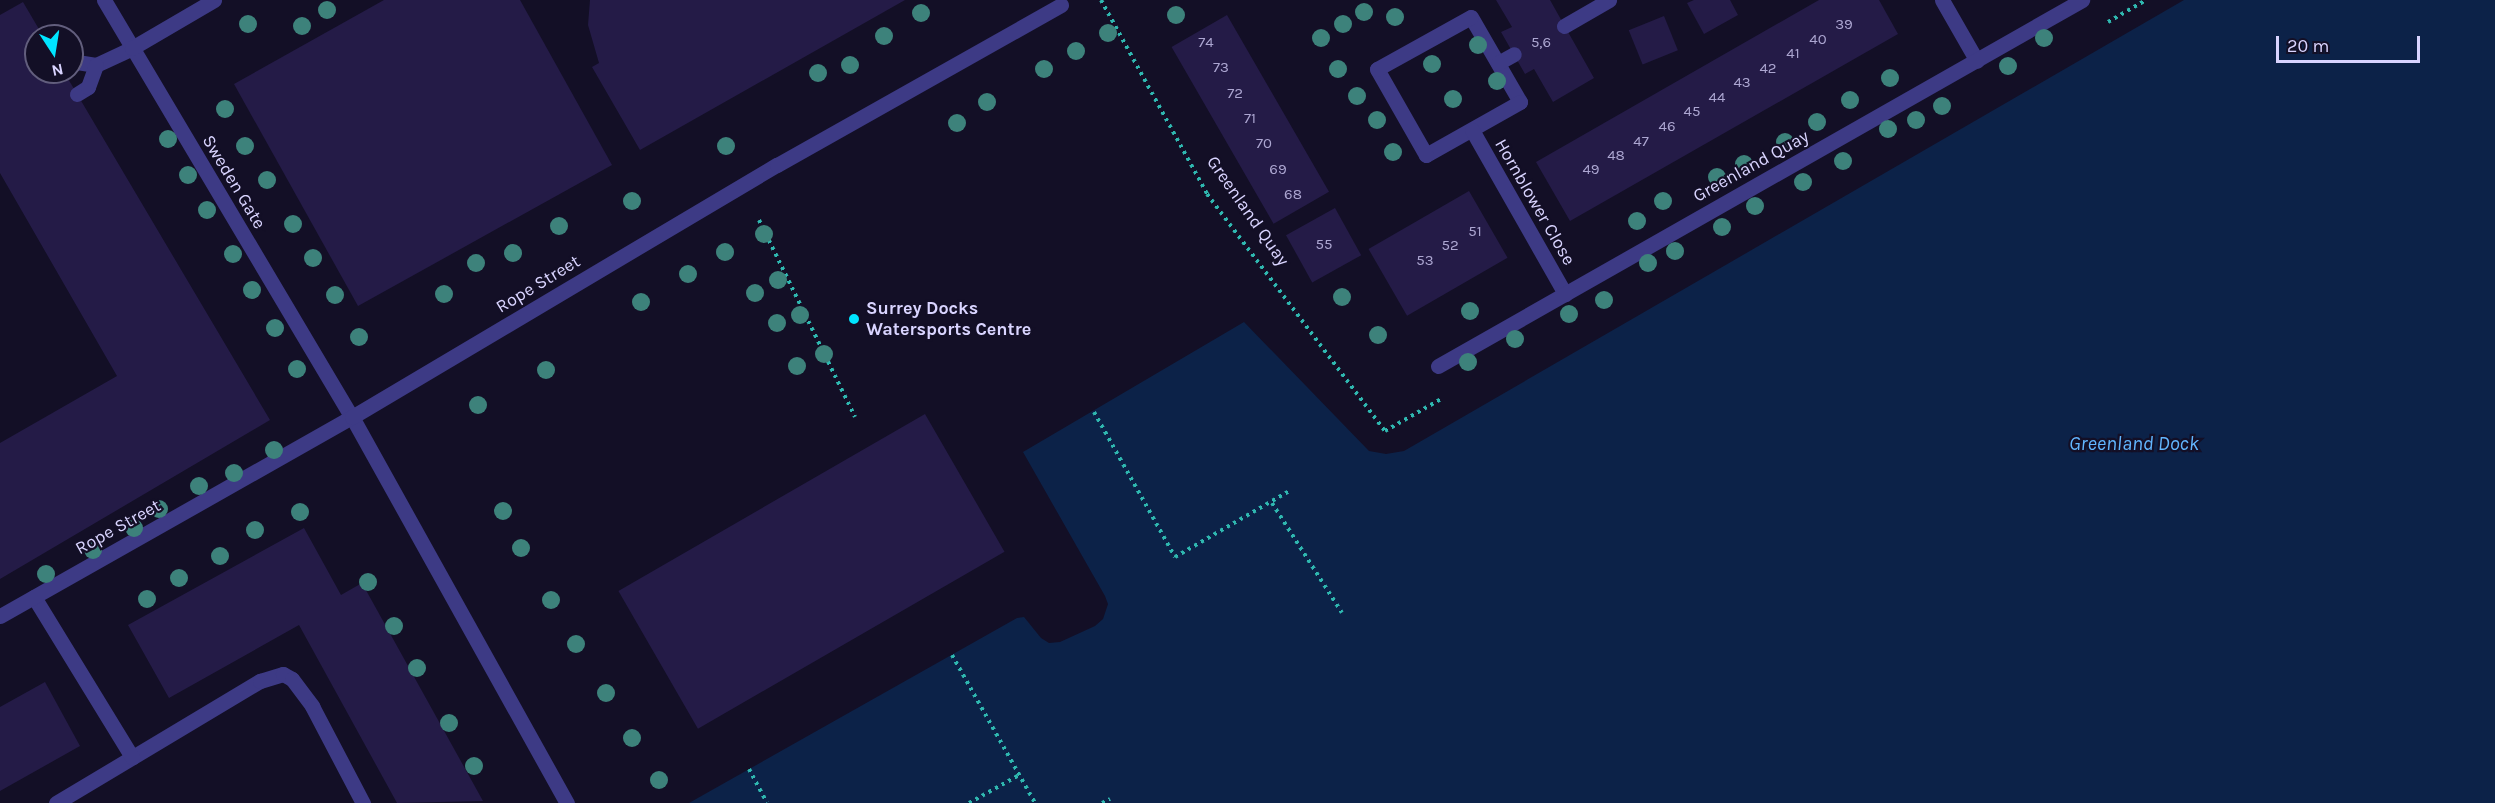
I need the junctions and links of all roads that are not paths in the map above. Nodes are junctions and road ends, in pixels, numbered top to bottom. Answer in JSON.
{"nodes":[{"id":1,"x":105,"y":0,"type":"edge"},
{"id":2,"x":213,"y":0,"type":"edge"},
{"id":3,"x":1609,"y":0,"type":"edge"},
{"id":4,"x":1942,"y":0,"type":"edge"},
{"id":5,"x":2082,"y":0,"type":"edge"},
{"id":6,"x":1061,"y":5,"type":"dead end"},
{"id":7,"x":1564,"y":26,"type":"dead end"},
{"id":8,"x":132,"y":48,"type":"junction"},
{"id":9,"x":1514,"y":54,"type":"dead end"},
{"id":10,"x":1977,"y":61,"type":"junction"},
{"id":11,"x":84,"y":63,"type":"edge"},
{"id":12,"x":1498,"y":63,"type":"junction"},
{"id":13,"x":96,"y":65,"type":"junction"},
{"id":14,"x":77,"y":94,"type":"dead end"},
{"id":15,"x":1472,"y":130,"type":"junction"},
{"id":16,"x":1565,"y":294,"type":"junction"},
{"id":17,"x":1438,"y":366,"type":"dead end"},
{"id":18,"x":352,"y":417,"type":"junction"},
{"id":19,"x":34,"y":597,"type":"junction"},
{"id":20,"x":0,"y":616,"type":"edge"},
{"id":21,"x":132,"y":757,"type":"junction"},
{"id":22,"x":56,"y":803,"type":"edge"},
{"id":23,"x":363,"y":803,"type":"edge"},
{"id":24,"x":567,"y":803,"type":"edge"}],
"edges":[{"from":1,"to":8,"type":"street","name":"Sweden Gate"},
{"from":2,"to":8,"type":"street"},
{"from":3,"to":7,"type":"street"},
{"from":4,"to":10,"type":"street"},
{"from":5,"to":10,"type":"street","name":"Greenland Quay"},
{"from":6,"to":18,"type":"street","name":"Rope Street"},
{"from":8,"to":13,"type":"street"},
{"from":8,"to":18,"type":"street","name":"Sweden Gate"},
{"from":9,"to":12,"type":"street"},
{"from":10,"to":16,"type":"street","name":"Greenland Quay"},
{"from":11,"to":13,"type":"street"},
{"from":12,"to":15,"type":"street"},
{"from":12,"to":15,"type":"street"},
{"from":13,"to":14,"type":"street"},
{"from":15,"to":16,"type":"street","name":"Hornblower Close"},
{"from":16,"to":17,"type":"street","name":"Greenland Quay"},
{"from":18,"to":19,"type":"street","name":"Rope Street"},
{"from":18,"to":24,"type":"street","name":"Sweden Gate"},
{"from":19,"to":20,"type":"street","name":"Rope Street"},
{"from":19,"to":21,"type":"street"},
{"from":21,"to":22,"type":"street"},
{"from":21,"to":23,"type":"street"}]}
